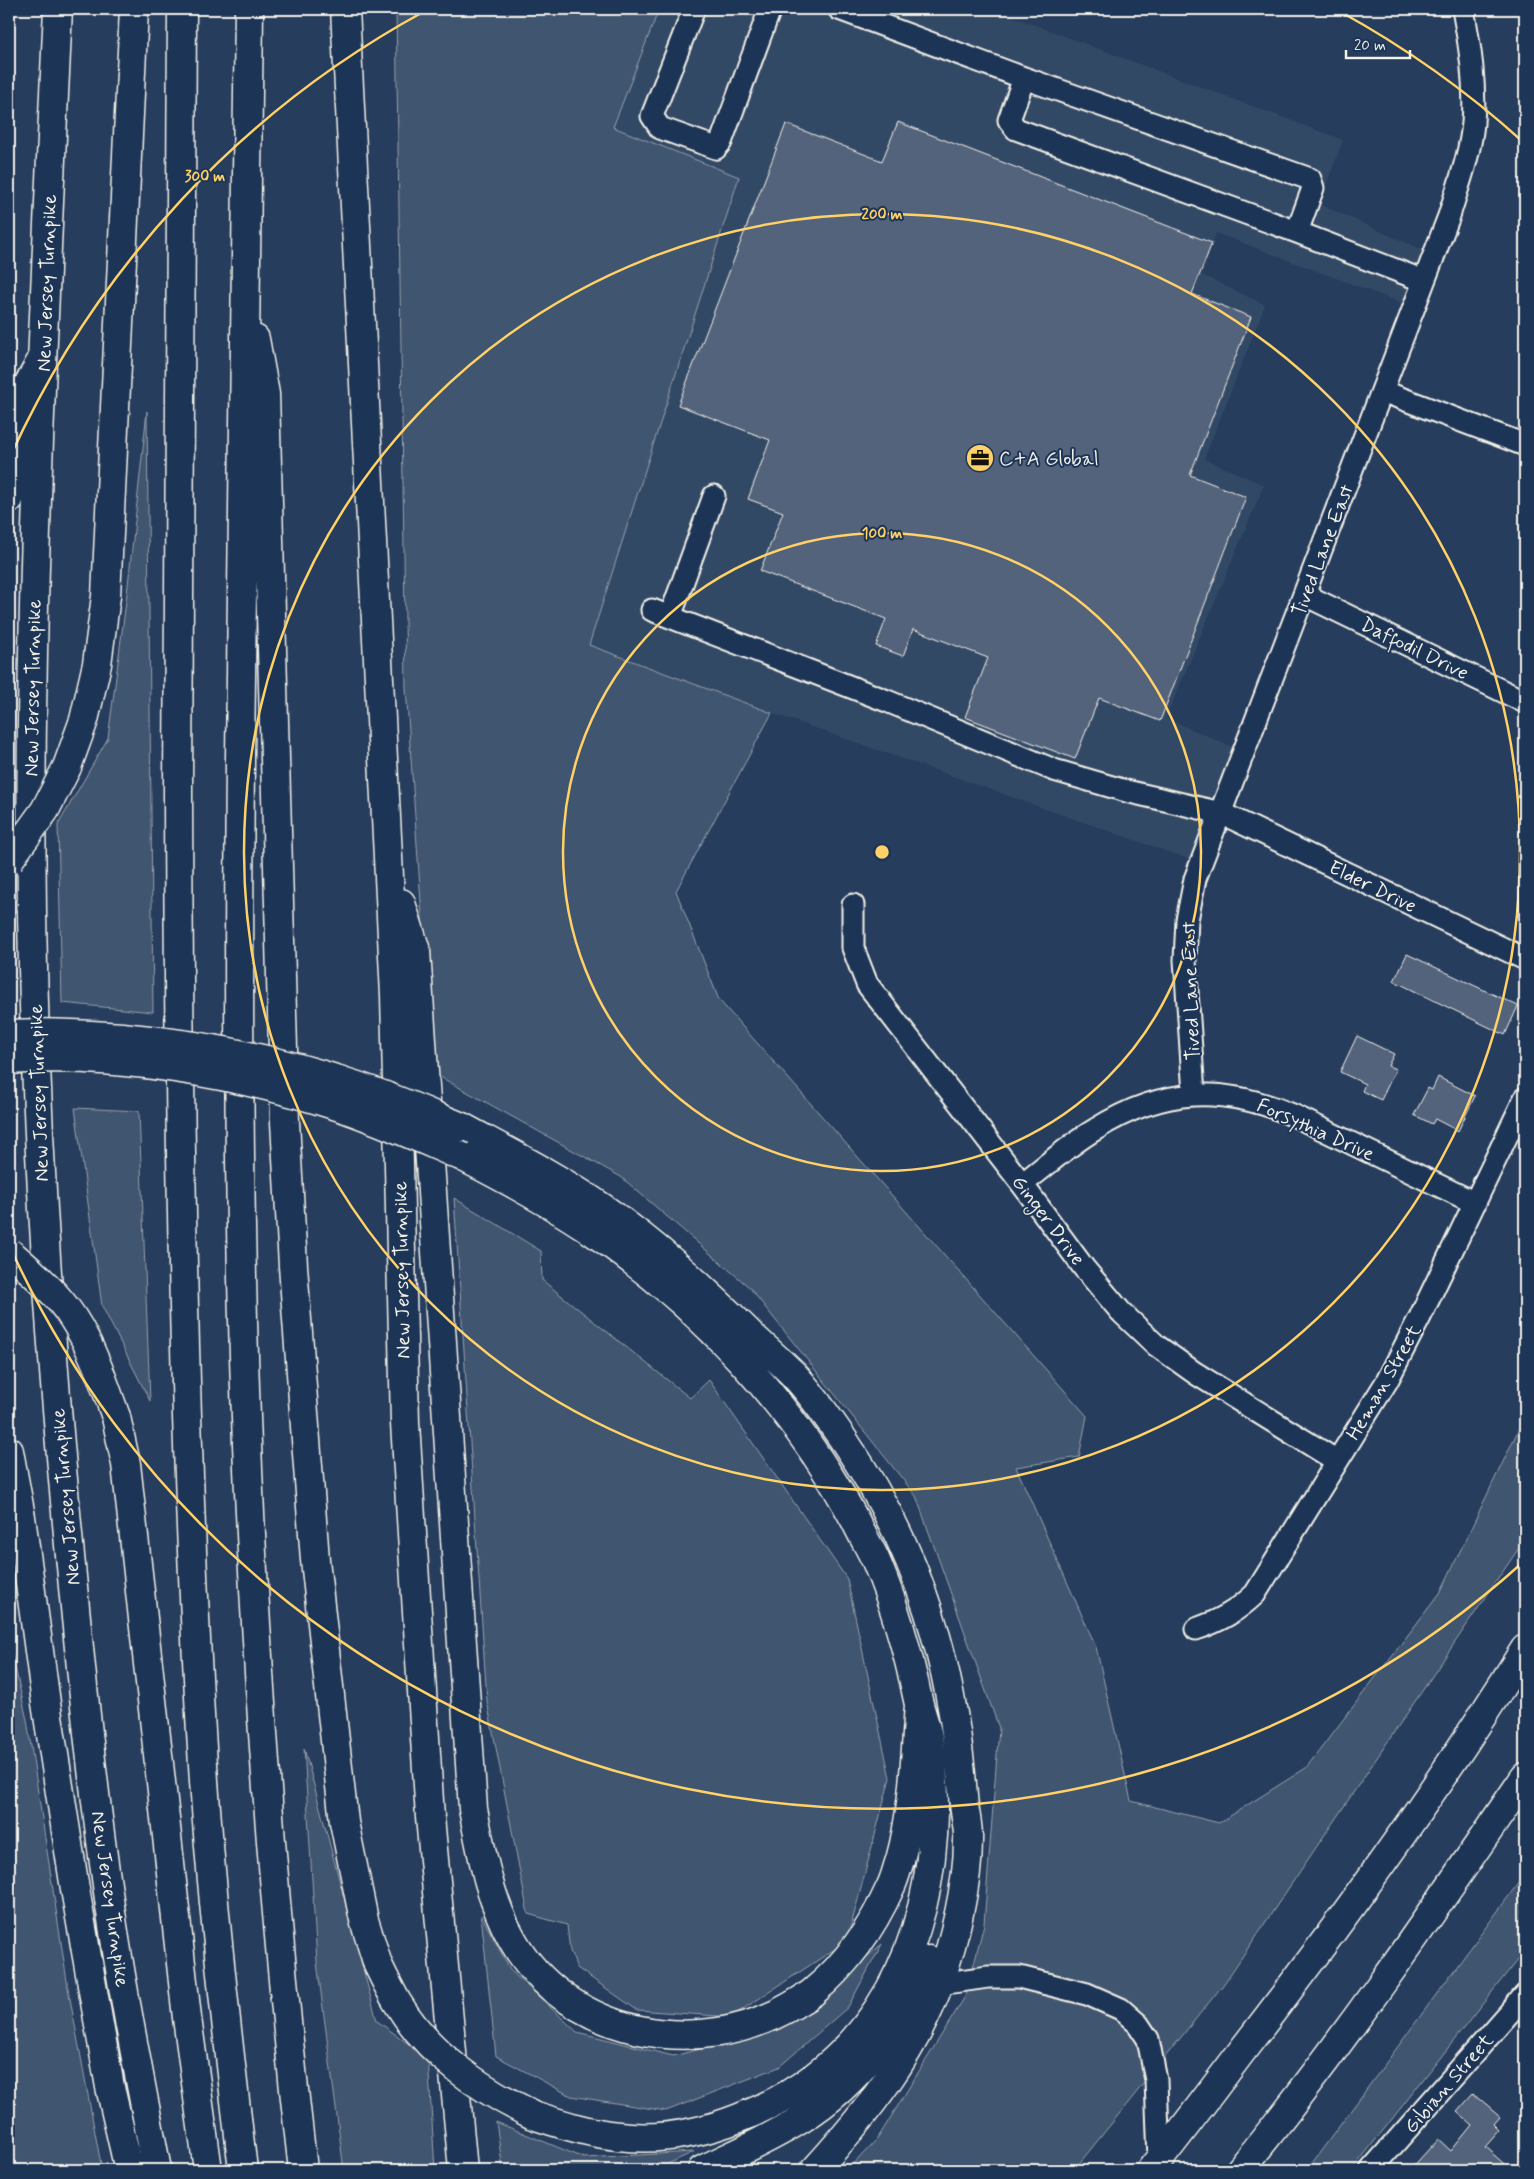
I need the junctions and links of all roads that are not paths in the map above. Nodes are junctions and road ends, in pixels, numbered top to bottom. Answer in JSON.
{"nodes":[{"id":1,"x":58,"y":9,"type":"edge"},
{"id":2,"x":134,"y":9,"type":"edge"},
{"id":3,"x":182,"y":9,"type":"edge"},
{"id":4,"x":249,"y":9,"type":"edge"},
{"id":5,"x":345,"y":9,"type":"edge"},
{"id":6,"x":694,"y":9,"type":"edge"},
{"id":7,"x":770,"y":9,"type":"edge"},
{"id":8,"x":839,"y":9,"type":"edge"},
{"id":9,"x":1463,"y":9,"type":"edge"},
{"id":10,"x":1024,"y":78,"type":"junction"},
{"id":11,"x":1297,"y":232,"type":"junction"},
{"id":12,"x":244,"y":281,"type":"junction"},
{"id":13,"x":1424,"y":281,"type":"junction"},
{"id":14,"x":42,"y":360,"type":"junction"},
{"id":15,"x":1382,"y":391,"type":"junction"},
{"id":16,"x":1525,"y":445,"type":"edge"},
{"id":17,"x":714,"y":496,"type":"dead end"},
{"id":18,"x":9,"y":499,"type":"edge"},
{"id":19,"x":1305,"y":595,"type":"junction"},
{"id":20,"x":1525,"y":702,"type":"edge"},
{"id":21,"x":1221,"y":813,"type":"junction"},
{"id":22,"x":9,"y":860,"type":"edge"},
{"id":23,"x":389,"y":866,"type":"junction"},
{"id":24,"x":853,"y":905,"type":"dead end"},
{"id":25,"x":1525,"y":959,"type":"edge"},
{"id":26,"x":9,"y":1034,"type":"edge"},
{"id":27,"x":9,"y":1060,"type":"edge"},
{"id":28,"x":1194,"y":1094,"type":"junction"},
{"id":29,"x":1525,"y":1098,"type":"edge"},
{"id":30,"x":1022,"y":1184,"type":"junction"},
{"id":31,"x":1475,"y":1203,"type":"junction"},
{"id":32,"x":9,"y":1252,"type":"edge"},
{"id":33,"x":9,"y":1451,"type":"edge"},
{"id":34,"x":1337,"y":1461,"type":"junction"},
{"id":35,"x":1196,"y":1629,"type":"dead end"},
{"id":36,"x":1525,"y":1649,"type":"edge"},
{"id":37,"x":919,"y":1705,"type":"junction"},
{"id":38,"x":1525,"y":1777,"type":"edge"},
{"id":39,"x":964,"y":1811,"type":"junction"},
{"id":40,"x":939,"y":1984,"type":"junction"},
{"id":41,"x":1525,"y":1995,"type":"edge"},
{"id":42,"x":1155,"y":2165,"type":"edge"},
{"id":43,"x":129,"y":2170,"type":"edge"},
{"id":44,"x":157,"y":2170,"type":"edge"},
{"id":45,"x":208,"y":2170,"type":"edge"},
{"id":46,"x":243,"y":2170,"type":"edge"},
{"id":47,"x":303,"y":2170,"type":"edge"},
{"id":48,"x":463,"y":2170,"type":"edge"},
{"id":49,"x":702,"y":2170,"type":"edge"},
{"id":50,"x":815,"y":2170,"type":"edge"},
{"id":51,"x":1240,"y":2170,"type":"edge"},
{"id":52,"x":1374,"y":2170,"type":"edge"}],
"edges":[{"from":1,"to":14,"type":"highway","name":"New Jersey Turnpike"},
{"from":2,"to":22,"type":"highway","bridge":true},
{"from":3,"to":46,"type":"highway"},
{"from":4,"to":12,"type":"highway"},
{"from":5,"to":23,"type":"highway","name":"New Jersey Turnpike"},
{"from":6,"to":7,"type":"street"},
{"from":8,"to":10,"type":"street"},
{"from":9,"to":13,"type":"street","name":"Tived Lane East"},
{"from":10,"to":11,"type":"street"},
{"from":10,"to":11,"type":"street"},
{"from":11,"to":13,"type":"street"},
{"from":12,"to":37,"type":"highway","bridge":true},
{"from":12,"to":47,"type":"highway"},
{"from":13,"to":15,"type":"street","name":"Tived Lane East"},
{"from":14,"to":18,"type":"highway"},
{"from":14,"to":44,"type":"highway","name":"New Jersey Turnpike"},
{"from":15,"to":16,"type":"street"},
{"from":15,"to":19,"type":"street","name":"Tived Lane East"},
{"from":17,"to":21,"type":"street","name":"Elder Drive"},
{"from":19,"to":20,"type":"street","name":"Daffodil Drive"},
{"from":19,"to":21,"type":"street","name":"Tived Lane East"},
{"from":21,"to":25,"type":"street","name":"Elder Drive"},
{"from":21,"to":28,"type":"street","name":"Tived Lane East"},
{"from":23,"to":37,"type":"highway"},
{"from":23,"to":48,"type":"highway","name":"New Jersey Turnpike"},
{"from":24,"to":30,"type":"street","name":"Ginger Drive"},
{"from":26,"to":39,"type":"highway","bridge":true},
{"from":27,"to":37,"type":"highway","bridge":true},
{"from":28,"to":30,"type":"street","name":"Forsythia Drive"},
{"from":28,"to":31,"type":"street","name":"Forsythia Drive"},
{"from":29,"to":31,"type":"street","name":"Heman Street"},
{"from":30,"to":34,"type":"street","name":"Ginger Drive"},
{"from":31,"to":34,"type":"street","name":"Heman Street"},
{"from":32,"to":45,"type":"highway","bridge":true},
{"from":33,"to":43,"type":"highway"},
{"from":34,"to":35,"type":"street","name":"Heman Street"},
{"from":36,"to":42,"type":"highway"},
{"from":38,"to":51,"type":"highway"},
{"from":39,"to":40,"type":"highway"},
{"from":39,"to":49,"type":"highway"},
{"from":40,"to":42,"type":"street"},
{"from":40,"to":50,"type":"highway"},
{"from":41,"to":52,"type":"street","name":"Gibian Street"}]}
